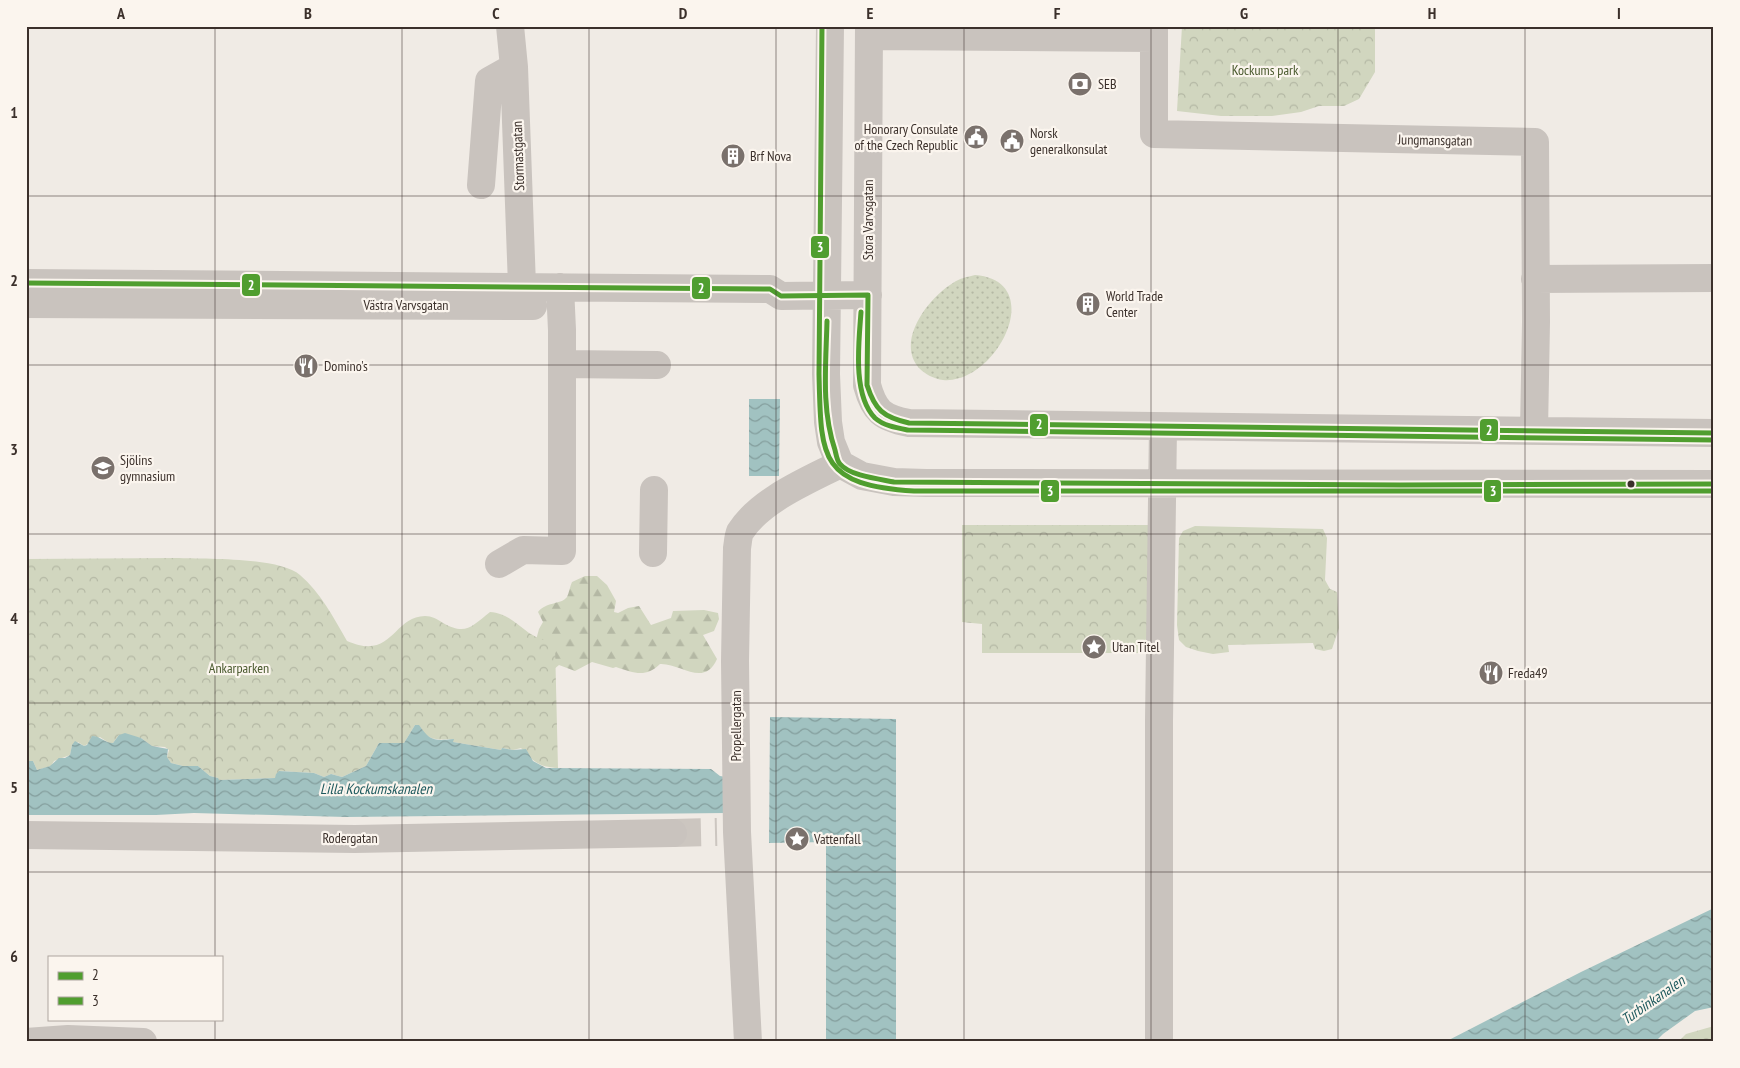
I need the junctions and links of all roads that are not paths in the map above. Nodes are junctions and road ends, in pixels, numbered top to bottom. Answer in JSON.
{"nodes":[{"id":1,"x":510,"y":26,"type":"edge"},
{"id":2,"x":830,"y":26,"type":"edge"},
{"id":3,"x":869,"y":31,"type":"edge"},
{"id":4,"x":1154,"y":32,"type":"edge"},
{"id":5,"x":514,"y":67,"type":"junction"},
{"id":6,"x":481,"y":185,"type":"dead end"},
{"id":7,"x":1714,"y":278,"type":"edge"},
{"id":8,"x":1535,"y":279,"type":"junction"},
{"id":9,"x":26,"y":284,"type":"edge"},
{"id":10,"x":522,"y":286,"type":"junction"},
{"id":11,"x":868,"y":295,"type":"junction"},
{"id":12,"x":560,"y":296,"type":"junction"},
{"id":13,"x":828,"y":296,"type":"junction"},
{"id":14,"x":26,"y":304,"type":"edge"},
{"id":15,"x":562,"y":364,"type":"junction"},
{"id":16,"x":657,"y":365,"type":"dead end"},
{"id":17,"x":1163,"y":427,"type":"junction"},
{"id":18,"x":1534,"y":431,"type":"junction"},
{"id":19,"x":1714,"y":433,"type":"edge"},
{"id":20,"x":840,"y":464,"type":"junction"},
{"id":21,"x":1162,"y":484,"type":"junction"},
{"id":22,"x":1714,"y":484,"type":"edge"},
{"id":23,"x":654,"y":490,"type":"dead end"},
{"id":24,"x":653,"y":552,"type":"dead end"},
{"id":25,"x":499,"y":564,"type":"dead end"},
{"id":26,"x":673,"y":833,"type":"tunnel mouth"},
{"id":27,"x":26,"y":835,"type":"edge"},
{"id":28,"x":26,"y":1042,"type":"edge"},
{"id":29,"x":143,"y":1042,"type":"edge"},
{"id":30,"x":748,"y":1042,"type":"edge"},
{"id":31,"x":1159,"y":1042,"type":"edge"}],
"edges":[{"from":1,"to":5,"type":"street","name":"Stormastgatan"},
{"from":2,"to":13,"type":"street"},
{"from":3,"to":4,"type":"street"},
{"from":3,"to":11,"type":"street","name":"Stora Varvsgatan"},
{"from":4,"to":8,"type":"street","name":"Jungmansgatan"},
{"from":5,"to":6,"type":"street"},
{"from":5,"to":10,"type":"street","name":"Stormastgatan"},
{"from":7,"to":8,"type":"street"},
{"from":8,"to":18,"type":"street","name":"Jungmansgatan"},
{"from":9,"to":10,"type":"street","name":"Västra Varvsgatan"},
{"from":10,"to":12,"type":"street","name":"Västra Varvsgatan"},
{"from":11,"to":13,"type":"street","name":"Västra Varvsgatan"},
{"from":11,"to":17,"type":"street","name":"Stora Varvsgatan"},
{"from":12,"to":13,"type":"street","name":"Västra Varvsgatan"},
{"from":12,"to":14,"type":"street","name":"Västra Varvsgatan"},
{"from":12,"to":15,"type":"street"},
{"from":13,"to":20,"type":"street"},
{"from":15,"to":16,"type":"street"},
{"from":15,"to":25,"type":"street"},
{"from":17,"to":18,"type":"street"},
{"from":17,"to":21,"type":"street"},
{"from":18,"to":19,"type":"street"},
{"from":20,"to":21,"type":"street"},
{"from":20,"to":30,"type":"street","name":"Propellergatan"},
{"from":21,"to":22,"type":"street"},
{"from":21,"to":31,"type":"street"},
{"from":23,"to":24,"type":"street"},
{"from":26,"to":27,"type":"street","name":"Rodergatan"},
{"from":28,"to":29,"type":"street"}]}
